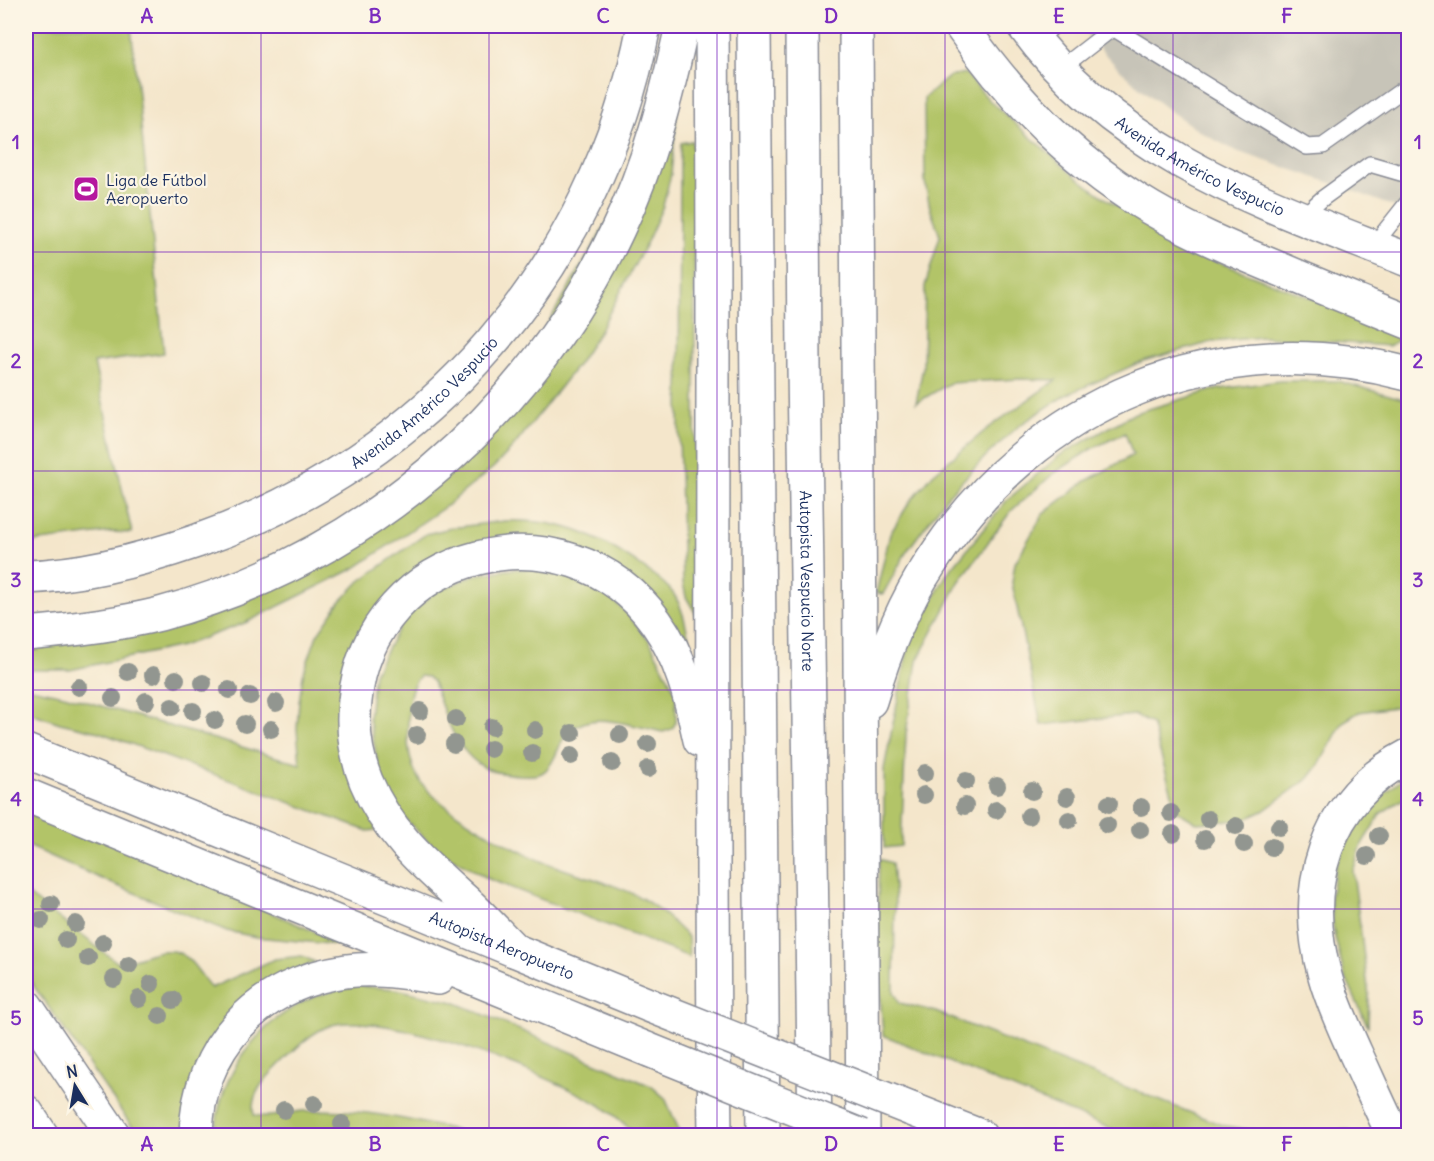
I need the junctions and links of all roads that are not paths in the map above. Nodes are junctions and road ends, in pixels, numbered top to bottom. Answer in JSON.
{"nodes":[{"id":1,"x":644,"y":26,"type":"edge"},
{"id":2,"x":682,"y":26,"type":"edge"},
{"id":3,"x":712,"y":26,"type":"edge"},
{"id":4,"x":754,"y":26,"type":"edge"},
{"id":5,"x":802,"y":26,"type":"edge"},
{"id":6,"x":856,"y":26,"type":"edge"},
{"id":7,"x":962,"y":26,"type":"edge"},
{"id":8,"x":1112,"y":27,"type":"edge"},
{"id":9,"x":1038,"y":31,"type":"edge"},
{"id":10,"x":1060,"y":69,"type":"junction"},
{"id":11,"x":1408,"y":86,"type":"edge"},
{"id":12,"x":1406,"y":172,"type":"edge"},
{"id":13,"x":1408,"y":202,"type":"edge"},
{"id":14,"x":1301,"y":218,"type":"junction"},
{"id":15,"x":1373,"y":246,"type":"junction"},
{"id":16,"x":1408,"y":260,"type":"edge"},
{"id":17,"x":1408,"y":322,"type":"edge"},
{"id":18,"x":1408,"y":374,"type":"edge"},
{"id":19,"x":26,"y":577,"type":"edge"},
{"id":20,"x":26,"y":634,"type":"edge"},
{"id":21,"x":862,"y":735,"type":"junction"},
{"id":22,"x":26,"y":751,"type":"edge"},
{"id":23,"x":1408,"y":756,"type":"edge"},
{"id":24,"x":26,"y":795,"type":"edge"},
{"id":25,"x":712,"y":798,"type":"junction"},
{"id":26,"x":514,"y":950,"type":"junction"},
{"id":27,"x":515,"y":996,"type":"junction"},
{"id":28,"x":26,"y":1006,"type":"edge"},
{"id":29,"x":26,"y":1112,"type":"edge"},
{"id":30,"x":42,"y":1136,"type":"edge"},
{"id":31,"x":114,"y":1136,"type":"edge"},
{"id":32,"x":196,"y":1136,"type":"edge"},
{"id":33,"x":715,"y":1136,"type":"edge"},
{"id":34,"x":763,"y":1136,"type":"edge"},
{"id":35,"x":815,"y":1136,"type":"edge"},
{"id":36,"x":863,"y":1136,"type":"edge"},
{"id":37,"x":980,"y":1136,"type":"edge"},
{"id":38,"x":1394,"y":1136,"type":"edge"}],
"edges":[{"from":1,"to":19,"type":"main road","name":"Avenida Américo Vespucio"},
{"from":2,"to":20,"type":"main road"},
{"from":3,"to":25,"type":"main road"},
{"from":4,"to":34,"type":"main road"},
{"from":5,"to":35,"type":"main road","name":"Autopista Vespucio Norte"},
{"from":6,"to":21,"type":"main road"},
{"from":7,"to":17,"type":"main road"},
{"from":8,"to":10,"type":"lane"},
{"from":8,"to":11,"type":"lane"},
{"from":9,"to":10,"type":"main road","name":"Avenida Américo Vespucio"},
{"from":10,"to":14,"type":"main road","name":"Avenida Américo Vespucio"},
{"from":12,"to":14,"type":"lane"},
{"from":13,"to":15,"type":"lane"},
{"from":14,"to":15,"type":"main road","name":"Avenida Américo Vespucio"},
{"from":15,"to":16,"type":"main road","name":"Avenida Américo Vespucio"},
{"from":18,"to":21,"type":"main road"},
{"from":21,"to":36,"type":"main road"},
{"from":22,"to":26,"type":"main road","name":"Autopista Aeropuerto"},
{"from":23,"to":38,"type":"main road"},
{"from":24,"to":27,"type":"main road"},
{"from":25,"to":26,"type":"main road"},
{"from":25,"to":33,"type":"main road"},
{"from":26,"to":37,"type":"main road","name":"Autopista Aeropuerto","bridge":true},
{"from":27,"to":32,"type":"main road"},
{"from":27,"to":36,"type":"main road","bridge":true},
{"from":28,"to":31,"type":"main road"},
{"from":29,"to":30,"type":"main road"}]}
